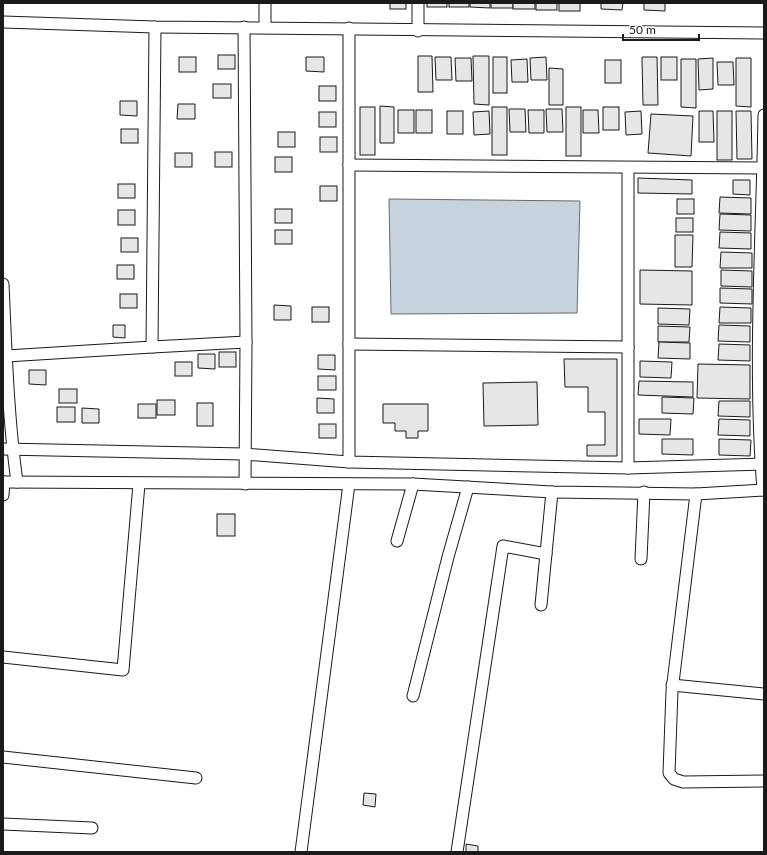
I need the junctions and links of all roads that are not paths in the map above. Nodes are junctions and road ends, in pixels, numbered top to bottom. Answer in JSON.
{"nodes":[{"id":1,"x":265,"y":3,"type":"edge"},
{"id":2,"x":418,"y":3,"type":"edge"},
{"id":3,"x":3,"y":22,"type":"edge"},
{"id":4,"x":155,"y":27,"type":"junction"},
{"id":5,"x":244,"y":27,"type":"junction"},
{"id":6,"x":265,"y":28,"type":"junction"},
{"id":7,"x":349,"y":28,"type":"junction"},
{"id":8,"x":418,"y":30,"type":"junction"},
{"id":9,"x":764,"y":33,"type":"edge"},
{"id":10,"x":764,"y":115,"type":"edge"},
{"id":11,"x":349,"y":165,"type":"junction"},
{"id":12,"x":628,"y":168,"type":"junction"},
{"id":13,"x":763,"y":168,"type":"edge"},
{"id":14,"x":3,"y":284,"type":"edge"},
{"id":15,"x":246,"y":342,"type":"junction"},
{"id":16,"x":349,"y":344,"type":"junction"},
{"id":17,"x":152,"y":347,"type":"junction"},
{"id":18,"x":628,"y":347,"type":"junction"},
{"id":19,"x":6,"y":356,"type":"junction"},
{"id":20,"x":8,"y":449,"type":"edge"},
{"id":21,"x":244,"y":454,"type":"junction"},
{"id":22,"x":349,"y":462,"type":"junction"},
{"id":23,"x":763,"y":464,"type":"edge"},
{"id":24,"x":628,"y":468,"type":"junction"},
{"id":25,"x":4,"y":482,"type":"edge"},
{"id":26,"x":17,"y":482,"type":"junction"},
{"id":27,"x":139,"y":484,"type":"junction"},
{"id":28,"x":244,"y":484,"type":"junction"},
{"id":29,"x":349,"y":484,"type":"junction"},
{"id":30,"x":413,"y":484,"type":"junction"},
{"id":31,"x":468,"y":487,"type":"junction"},
{"id":32,"x":764,"y":490,"type":"edge"},
{"id":33,"x":552,"y":492,"type":"junction"},
{"id":34,"x":644,"y":492,"type":"junction"},
{"id":35,"x":696,"y":494,"type":"junction"},
{"id":36,"x":3,"y":495,"type":"edge"},
{"id":37,"x":397,"y":541,"type":"dead end"},
{"id":38,"x":546,"y":554,"type":"junction"},
{"id":39,"x":641,"y":559,"type":"dead end"},
{"id":40,"x":541,"y":605,"type":"dead end"},
{"id":41,"x":3,"y":657,"type":"edge"},
{"id":42,"x":672,"y":685,"type":"junction"},
{"id":43,"x":764,"y":694,"type":"edge"},
{"id":44,"x":413,"y":696,"type":"dead end"},
{"id":45,"x":3,"y":757,"type":"edge"},
{"id":46,"x":196,"y":778,"type":"dead end"},
{"id":47,"x":764,"y":781,"type":"edge"},
{"id":48,"x":3,"y":824,"type":"edge"},
{"id":49,"x":92,"y":828,"type":"dead end"},
{"id":50,"x":301,"y":852,"type":"edge"},
{"id":51,"x":457,"y":852,"type":"edge"}],
"edges":[{"from":1,"to":6,"type":"street"},
{"from":2,"to":8,"type":"street"},
{"from":3,"to":4,"type":"street"},
{"from":4,"to":5,"type":"street"},
{"from":4,"to":17,"type":"street"},
{"from":5,"to":6,"type":"street"},
{"from":5,"to":15,"type":"street"},
{"from":6,"to":7,"type":"street"},
{"from":7,"to":8,"type":"street"},
{"from":7,"to":11,"type":"street"},
{"from":8,"to":9,"type":"street"},
{"from":10,"to":13,"type":"street"},
{"from":11,"to":12,"type":"street"},
{"from":11,"to":16,"type":"street"},
{"from":12,"to":13,"type":"street"},
{"from":12,"to":18,"type":"street"},
{"from":13,"to":23,"type":"street"},
{"from":14,"to":19,"type":"street"},
{"from":15,"to":17,"type":"street"},
{"from":15,"to":21,"type":"street"},
{"from":16,"to":18,"type":"street"},
{"from":16,"to":22,"type":"street"},
{"from":17,"to":19,"type":"street"},
{"from":18,"to":24,"type":"street"},
{"from":19,"to":20,"type":"street"},
{"from":20,"to":21,"type":"street"},
{"from":20,"to":26,"type":"street"},
{"from":21,"to":22,"type":"street"},
{"from":21,"to":28,"type":"street"},
{"from":22,"to":24,"type":"street"},
{"from":23,"to":24,"type":"street"},
{"from":23,"to":32,"type":"street"},
{"from":25,"to":26,"type":"street"},
{"from":25,"to":36,"type":"street"},
{"from":26,"to":27,"type":"street"},
{"from":27,"to":28,"type":"street"},
{"from":27,"to":41,"type":"street"},
{"from":28,"to":29,"type":"street"},
{"from":29,"to":30,"type":"street"},
{"from":29,"to":50,"type":"street"},
{"from":30,"to":31,"type":"street"},
{"from":30,"to":37,"type":"street"},
{"from":31,"to":33,"type":"street"},
{"from":31,"to":44,"type":"street"},
{"from":32,"to":35,"type":"street"},
{"from":33,"to":34,"type":"street"},
{"from":33,"to":38,"type":"street"},
{"from":34,"to":35,"type":"street"},
{"from":34,"to":39,"type":"street"},
{"from":35,"to":42,"type":"street"},
{"from":38,"to":40,"type":"street"},
{"from":38,"to":51,"type":"street"},
{"from":42,"to":43,"type":"street"},
{"from":42,"to":47,"type":"street"},
{"from":45,"to":46,"type":"street"},
{"from":48,"to":49,"type":"street"}]}
